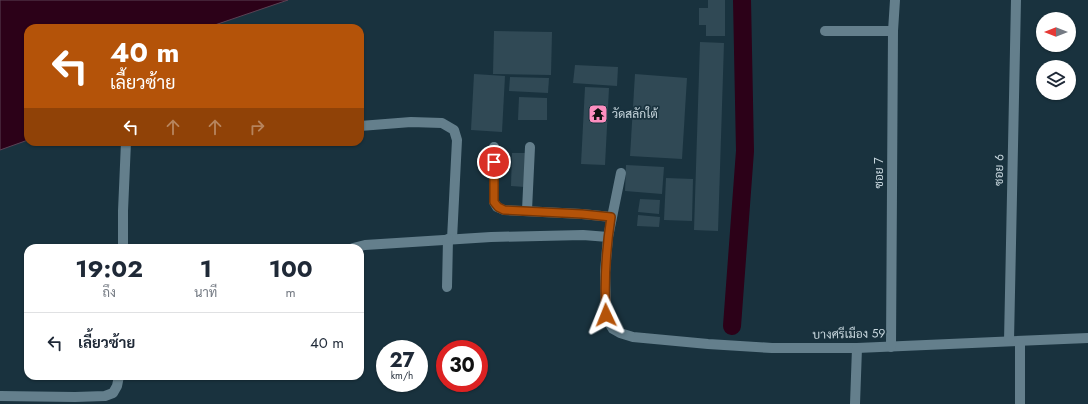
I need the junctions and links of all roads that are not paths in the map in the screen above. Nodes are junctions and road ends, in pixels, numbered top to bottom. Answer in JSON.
{"nodes":[{"id":1,"x":895,"y":0,"type":"edge"},
{"id":2,"x":1016,"y":0,"type":"edge"},
{"id":3,"x":825,"y":31,"type":"dead end"},
{"id":4,"x":893,"y":31,"type":"junction"},
{"id":5,"x":364,"y":126,"type":"edge"},
{"id":6,"x":126,"y":146,"type":"edge"},
{"id":7,"x":494,"y":147,"type":"dead end"},
{"id":8,"x":530,"y":147,"type":"dead end"},
{"id":9,"x":620,"y":173,"type":"dead end"},
{"id":10,"x":527,"y":210,"type":"junction"},
{"id":11,"x":611,"y":217,"type":"junction"},
{"id":12,"x":608,"y":237,"type":"junction"},
{"id":13,"x":450,"y":239,"type":"junction"},
{"id":14,"x":123,"y":244,"type":"edge"},
{"id":15,"x":364,"y":245,"type":"edge"},
{"id":16,"x":447,"y":288,"type":"dead end"},
{"id":17,"x":1088,"y":338,"type":"edge"},
{"id":18,"x":1009,"y":341,"type":"junction"},
{"id":19,"x":1020,"y":341,"type":"junction"},
{"id":20,"x":891,"y":347,"type":"junction"},
{"id":21,"x":857,"y":348,"type":"junction"},
{"id":22,"x":118,"y":380,"type":"edge"},
{"id":23,"x":0,"y":396,"type":"edge"},
{"id":24,"x":856,"y":404,"type":"edge"},
{"id":25,"x":1020,"y":404,"type":"edge"}],
"edges":[{"from":1,"to":4,"type":"street","name":"ซอย 7"},
{"from":2,"to":18,"type":"street","name":"ซอย 6"},
{"from":3,"to":4,"type":"street"},
{"from":4,"to":20,"type":"street","name":"ซอย 7"},
{"from":5,"to":13,"type":"street"},
{"from":6,"to":14,"type":"street"},
{"from":7,"to":10,"type":"street"},
{"from":8,"to":10,"type":"street"},
{"from":9,"to":11,"type":"street"},
{"from":10,"to":11,"type":"street"},
{"from":11,"to":12,"type":"street"},
{"from":12,"to":13,"type":"street"},
{"from":12,"to":21,"type":"street","name":"บางศรีเมือง 59"},
{"from":13,"to":15,"type":"street"},
{"from":13,"to":16,"type":"street"},
{"from":17,"to":19,"type":"street","name":"บางศรีเมือง 59"},
{"from":18,"to":19,"type":"street","name":"บางศรีเมือง 59"},
{"from":18,"to":20,"type":"street","name":"บางศรีเมือง 59"},
{"from":19,"to":25,"type":"street"},
{"from":20,"to":21,"type":"street","name":"บางศรีเมือง 59"},
{"from":21,"to":24,"type":"street"},
{"from":22,"to":23,"type":"street"}]}
